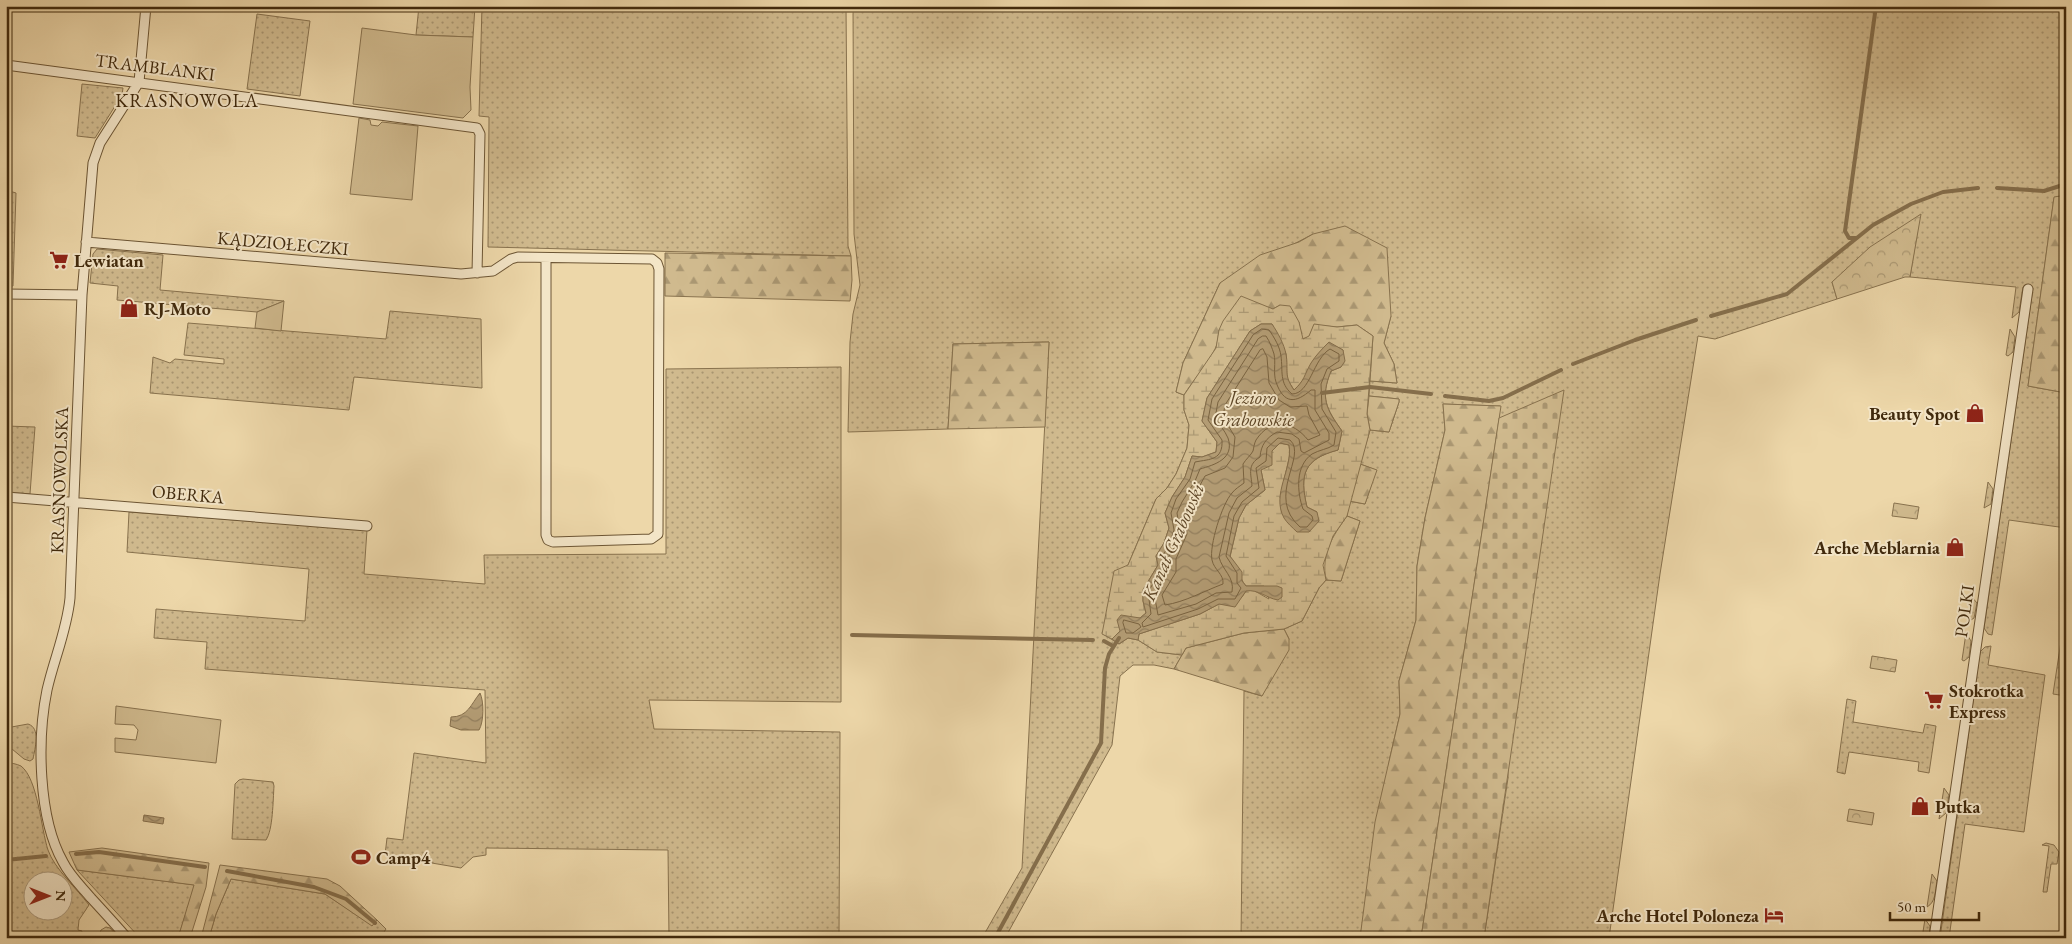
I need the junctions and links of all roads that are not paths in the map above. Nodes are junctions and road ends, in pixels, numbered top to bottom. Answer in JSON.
{"nodes":[{"id":1,"x":146,"y":6,"type":"edge"},
{"id":2,"x":6,"y":65,"type":"edge"},
{"id":3,"x":139,"y":82,"type":"junction"},
{"id":4,"x":86,"y":242,"type":"junction"},
{"id":5,"x":546,"y":258,"type":"junction"},
{"id":6,"x":477,"y":273,"type":"junction"},
{"id":7,"x":2028,"y":289,"type":"dead end"},
{"id":8,"x":6,"y":294,"type":"edge"},
{"id":9,"x":82,"y":295,"type":"junction"},
{"id":10,"x":6,"y":497,"type":"edge"},
{"id":11,"x":74,"y":502,"type":"junction"},
{"id":12,"x":367,"y":526,"type":"dead end"},
{"id":13,"x":127,"y":938,"type":"edge"},
{"id":14,"x":1934,"y":938,"type":"edge"}],
"edges":[{"from":1,"to":3,"type":"street","name":"KRASNOWOLSKA"},
{"from":2,"to":3,"type":"street","name":"TRAMBLANKI"},
{"from":3,"to":4,"type":"street","name":"KRASNOWOLSKA"},
{"from":3,"to":6,"type":"street","name":"TRAMBLANKI"},
{"from":4,"to":6,"type":"street","name":"KĄDZIOŁECZKI"},
{"from":4,"to":9,"type":"street","name":"KRASNOWOLSKA"},
{"from":5,"to":5,"type":"street","name":"KĄDZIOŁECZKI"},
{"from":5,"to":6,"type":"street","name":"KĄDZIOŁECZKI"},
{"from":7,"to":14,"type":"street","name":"POLKI"},
{"from":8,"to":9,"type":"street"},
{"from":9,"to":11,"type":"street","name":"KRASNOWOLSKA"},
{"from":10,"to":11,"type":"street","name":"OBERKA"},
{"from":11,"to":12,"type":"street","name":"OBERKA"},
{"from":11,"to":13,"type":"street","name":"KRASNOWOLSKA"}]}
